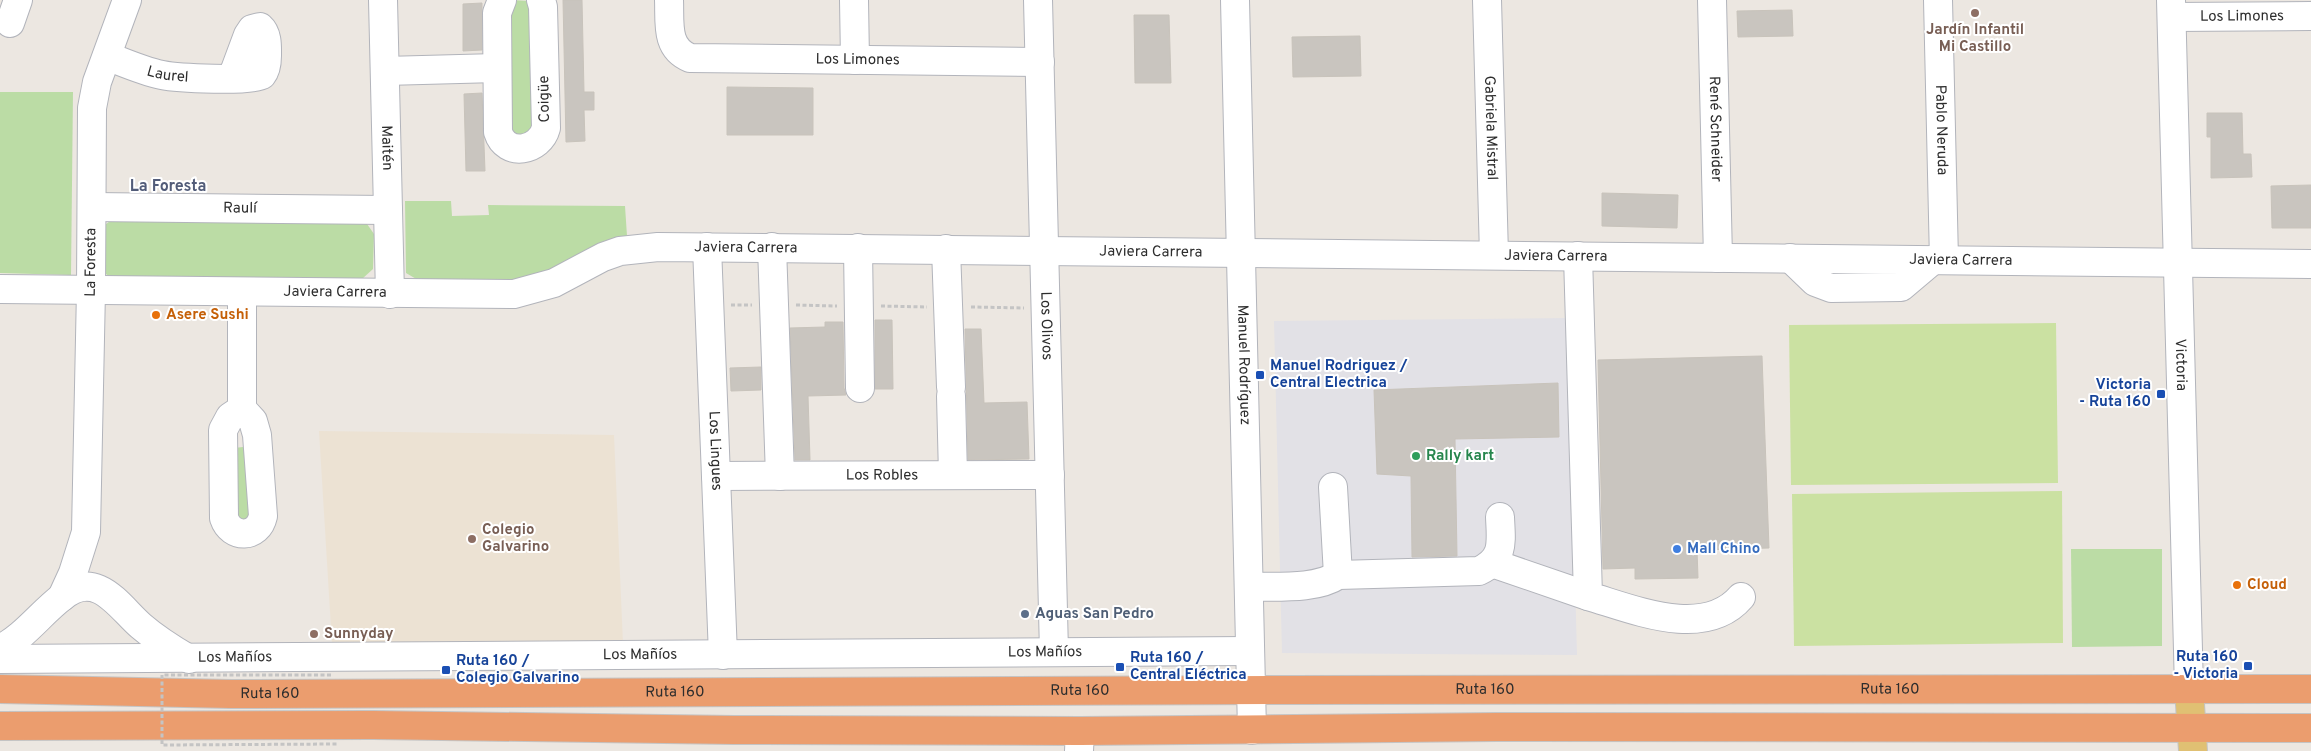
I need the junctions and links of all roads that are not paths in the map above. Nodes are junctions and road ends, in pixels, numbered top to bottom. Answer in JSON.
{"nodes":[{"id":1,"x":128,"y":0,"type":"edge"},
{"id":2,"x":383,"y":0,"type":"edge"},
{"id":3,"x":502,"y":0,"type":"edge"},
{"id":4,"x":541,"y":0,"type":"edge"},
{"id":5,"x":669,"y":0,"type":"edge"},
{"id":6,"x":854,"y":0,"type":"edge"},
{"id":7,"x":1038,"y":0,"type":"edge"},
{"id":8,"x":1235,"y":0,"type":"edge"},
{"id":9,"x":1488,"y":0,"type":"edge"},
{"id":10,"x":1712,"y":0,"type":"edge"},
{"id":11,"x":1938,"y":0,"type":"edge"},
{"id":12,"x":2172,"y":8,"type":"edge"},
{"id":13,"x":2311,"y":16,"type":"edge"},
{"id":14,"x":107,"y":56,"type":"junction"},
{"id":15,"x":855,"y":60,"type":"junction"},
{"id":16,"x":1040,"y":62,"type":"junction"},
{"id":17,"x":497,"y":68,"type":"junction"},
{"id":18,"x":385,"y":71,"type":"junction"},
{"id":19,"x":232,"y":78,"type":"dead end"},
{"id":20,"x":92,"y":207,"type":"junction"},
{"id":21,"x":388,"y":210,"type":"junction"},
{"id":22,"x":707,"y":247,"type":"junction"},
{"id":23,"x":772,"y":247,"type":"junction"},
{"id":24,"x":858,"y":248,"type":"junction"},
{"id":25,"x":946,"y":249,"type":"junction"},
{"id":26,"x":1044,"y":250,"type":"junction"},
{"id":27,"x":1241,"y":252,"type":"junction"},
{"id":28,"x":1494,"y":255,"type":"junction"},
{"id":29,"x":1578,"y":256,"type":"junction"},
{"id":30,"x":1718,"y":258,"type":"junction"},
{"id":31,"x":1938,"y":260,"type":"junction"},
{"id":32,"x":2178,"y":262,"type":"junction"},
{"id":33,"x":2311,"y":264,"type":"edge"},
{"id":34,"x":0,"y":289,"type":"edge"},
{"id":35,"x":91,"y":290,"type":"junction"},
{"id":36,"x":242,"y":292,"type":"junction"},
{"id":37,"x":390,"y":294,"type":"junction"},
{"id":38,"x":860,"y":388,"type":"dead end"},
{"id":39,"x":242,"y":409,"type":"dead end"},
{"id":40,"x":953,"y":475,"type":"junction"},
{"id":41,"x":1050,"y":475,"type":"junction"},
{"id":42,"x":716,"y":476,"type":"junction"},
{"id":43,"x":780,"y":476,"type":"junction"},
{"id":44,"x":1334,"y":487,"type":"dead end"},
{"id":45,"x":1500,"y":517,"type":"dead end"},
{"id":46,"x":86,"y":532,"type":"junction"},
{"id":47,"x":1492,"y":563,"type":"junction"},
{"id":48,"x":1338,"y":575,"type":"junction"},
{"id":49,"x":1249,"y":578,"type":"junction"},
{"id":50,"x":1588,"y":596,"type":"junction"},
{"id":51,"x":1741,"y":597,"type":"dead end"},
{"id":52,"x":58,"y":601,"type":"junction"},
{"id":53,"x":119,"y":603,"type":"junction"},
{"id":54,"x":0,"y":649,"type":"edge"},
{"id":55,"x":1250,"y":651,"type":"junction"},
{"id":56,"x":1054,"y":652,"type":"junction"},
{"id":57,"x":723,"y":655,"type":"junction"},
{"id":58,"x":0,"y":658,"type":"edge"},
{"id":59,"x":105,"y":658,"type":"junction"},
{"id":60,"x":72,"y":659,"type":"junction"},
{"id":61,"x":189,"y":659,"type":"junction"},
{"id":62,"x":0,"y":689,"type":"edge"},
{"id":63,"x":2188,"y":689,"type":"junction"},
{"id":64,"x":2311,"y":689,"type":"edge"},
{"id":65,"x":1251,"y":690,"type":"junction"},
{"id":66,"x":0,"y":726,"type":"edge"},
{"id":67,"x":2311,"y":728,"type":"edge"},
{"id":68,"x":1252,"y":730,"type":"junction"},
{"id":69,"x":2193,"y":740,"type":"edge"},
{"id":70,"x":1079,"y":741,"type":"edge"}],
"edges":[{"from":1,"to":14,"type":"street","name":"La Foresta"},
{"from":2,"to":18,"type":"street","name":"Maitén"},
{"from":3,"to":17,"type":"street","name":"Coigüe"},
{"from":4,"to":17,"type":"street","name":"Coigüe"},
{"from":5,"to":15,"type":"street","name":"Los Limones"},
{"from":6,"to":15,"type":"street"},
{"from":7,"to":16,"type":"street","name":"Los Olivos"},
{"from":8,"to":27,"type":"street","name":"Manuel Rodríguez"},
{"from":9,"to":28,"type":"street","name":"Gabriela Mistral"},
{"from":10,"to":30,"type":"street","name":"René Schneider"},
{"from":11,"to":31,"type":"street","name":"Pablo Neruda"},
{"from":12,"to":13,"type":"street","name":"Los Limones"},
{"from":12,"to":32,"type":"street","name":"Victoria"},
{"from":14,"to":19,"type":"street","name":"Laurel"},
{"from":14,"to":20,"type":"street","name":"La Foresta"},
{"from":15,"to":16,"type":"street","name":"Los Limones"},
{"from":16,"to":26,"type":"street","name":"Los Olivos"},
{"from":17,"to":18,"type":"street"},
{"from":18,"to":21,"type":"street","name":"Maitén"},
{"from":20,"to":21,"type":"street","name":"Raulí"},
{"from":20,"to":35,"type":"street","name":"La Foresta"},
{"from":21,"to":37,"type":"street","name":"Maitén"},
{"from":22,"to":23,"type":"street","name":"Javiera Carrera"},
{"from":22,"to":37,"type":"street","name":"Javiera Carrera"},
{"from":22,"to":42,"type":"street","name":"Los Lingues"},
{"from":23,"to":24,"type":"street","name":"Javiera Carrera"},
{"from":23,"to":43,"type":"street"},
{"from":24,"to":25,"type":"street","name":"Javiera Carrera"},
{"from":24,"to":38,"type":"street"},
{"from":25,"to":26,"type":"street","name":"Javiera Carrera"},
{"from":25,"to":40,"type":"street"},
{"from":26,"to":27,"type":"street","name":"Javiera Carrera"},
{"from":26,"to":41,"type":"street","name":"Los Olivos"},
{"from":27,"to":28,"type":"street","name":"Javiera Carrera"},
{"from":27,"to":49,"type":"street","name":"Manuel Rodríguez"},
{"from":28,"to":29,"type":"street","name":"Javiera Carrera"},
{"from":29,"to":30,"type":"street","name":"Javiera Carrera"},
{"from":29,"to":50,"type":"street"},
{"from":30,"to":31,"type":"street","name":"Javiera Carrera"},
{"from":31,"to":32,"type":"street","name":"Javiera Carrera"},
{"from":32,"to":33,"type":"street","name":"Javiera Carrera"},
{"from":32,"to":63,"type":"street","name":"Victoria"},
{"from":34,"to":35,"type":"street","name":"Javiera Carrera"},
{"from":35,"to":36,"type":"street","name":"Javiera Carrera"},
{"from":35,"to":46,"type":"street","name":"La Foresta"},
{"from":36,"to":37,"type":"street","name":"Javiera Carrera"},
{"from":36,"to":39,"type":"street"},
{"from":40,"to":41,"type":"street","name":"Los Robles"},
{"from":40,"to":43,"type":"street","name":"Los Robles"},
{"from":41,"to":56,"type":"street","name":"Los Olivos"},
{"from":42,"to":43,"type":"street","name":"Los Robles"},
{"from":42,"to":57,"type":"street","name":"Los Lingues"},
{"from":44,"to":48,"type":"street"},
{"from":45,"to":47,"type":"street"},
{"from":46,"to":52,"type":"street","name":"La Foresta"},
{"from":46,"to":53,"type":"street","name":"La Foresta"},
{"from":47,"to":48,"type":"street"},
{"from":47,"to":50,"type":"street"},
{"from":48,"to":49,"type":"street"},
{"from":49,"to":55,"type":"street","name":"Manuel Rodríguez"},
{"from":50,"to":51,"type":"street"},
{"from":52,"to":53,"type":"street","name":"La Foresta"},
{"from":52,"to":54,"type":"street","name":"La Foresta"},
{"from":52,"to":60,"type":"street","name":"La Foresta"},
{"from":53,"to":59,"type":"street","name":"La Foresta"},
{"from":53,"to":61,"type":"street","name":"La Foresta"},
{"from":55,"to":56,"type":"street","name":"Los Mañíos"},
{"from":55,"to":65,"type":"street","name":"Manuel Rodríguez"},
{"from":56,"to":57,"type":"street","name":"Los Mañíos"},
{"from":57,"to":61,"type":"street","name":"Los Mañíos"},
{"from":58,"to":60,"type":"street","name":"Los Mañíos"},
{"from":59,"to":60,"type":"street","name":"Los Mañíos"},
{"from":59,"to":61,"type":"street","name":"Los Mañíos"},
{"from":62,"to":65,"type":"highway","name":"Ruta 160"},
{"from":63,"to":64,"type":"highway","name":"Ruta 160"},
{"from":63,"to":65,"type":"highway","name":"Ruta 160"},
{"from":63,"to":69,"type":"main road","name":"Victoria"},
{"from":65,"to":68,"type":"street","name":"Manuel Rodríguez"},
{"from":66,"to":70,"type":"highway"},
{"from":67,"to":69,"type":"highway"},
{"from":68,"to":69,"type":"highway"},
{"from":68,"to":70,"type":"highway"}]}
